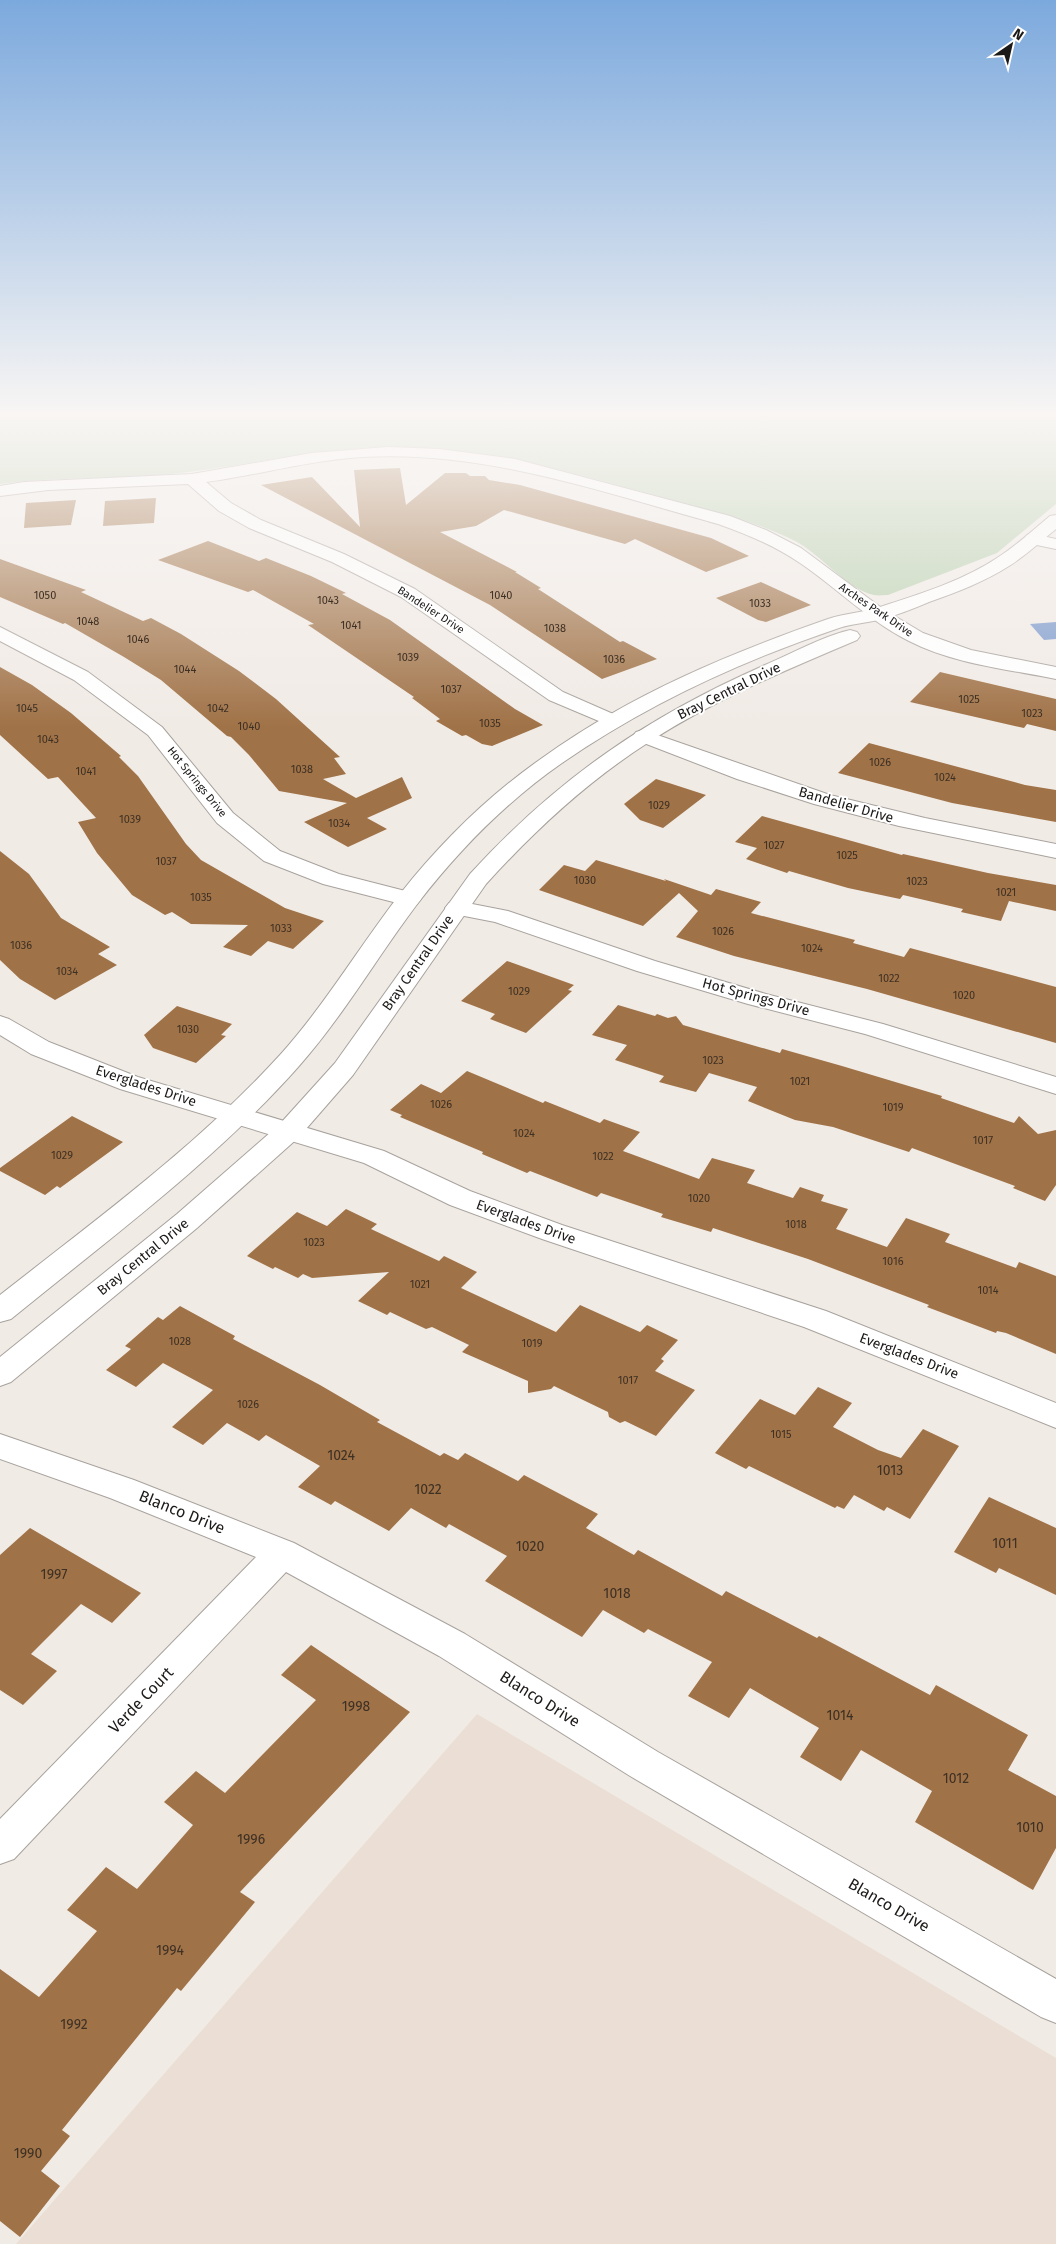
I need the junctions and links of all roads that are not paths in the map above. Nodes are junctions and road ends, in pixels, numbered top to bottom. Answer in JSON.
{"nodes":[{"id":1,"x":244,"y":518,"type":"edge"},
{"id":2,"x":715,"y":518,"type":"edge"},
{"id":3,"x":1056,"y":520,"type":"edge"},
{"id":4,"x":1033,"y":539,"type":"junction"},
{"id":5,"x":1056,"y":544,"type":"edge"},
{"id":6,"x":880,"y":614,"type":"junction"},
{"id":7,"x":0,"y":633,"type":"edge"},
{"id":8,"x":1056,"y":673,"type":"edge"},
{"id":9,"x":613,"y":722,"type":"junction"},
{"id":10,"x":643,"y":736,"type":"junction"},
{"id":11,"x":1056,"y":851,"type":"edge"},
{"id":12,"x":408,"y":899,"type":"junction"},
{"id":13,"x":457,"y":908,"type":"junction"},
{"id":14,"x":0,"y":1024,"type":"edge"},
{"id":15,"x":1056,"y":1086,"type":"edge"},
{"id":16,"x":236,"y":1115,"type":"junction"},
{"id":17,"x":289,"y":1132,"type":"junction"},
{"id":18,"x":0,"y":1311,"type":"edge"},
{"id":19,"x":0,"y":1374,"type":"edge"},
{"id":20,"x":1056,"y":1416,"type":"edge"},
{"id":21,"x":0,"y":1446,"type":"edge"},
{"id":22,"x":282,"y":1553,"type":"junction"},
{"id":23,"x":0,"y":1846,"type":"edge"},
{"id":24,"x":1056,"y":2002,"type":"edge"}],
"edges":[{"from":1,"to":9,"type":"street","name":"Bandelier Drive"},
{"from":2,"to":6,"type":"street","name":"Arches Park Drive"},
{"from":3,"to":4,"type":"street","name":"Bray Central Drive"},
{"from":4,"to":5,"type":"street"},
{"from":4,"to":6,"type":"street","name":"Bray Central Drive"},
{"from":6,"to":8,"type":"street","name":"Arches Park Drive"},
{"from":6,"to":9,"type":"street","name":"Bray Central Drive"},
{"from":6,"to":10,"type":"street","name":"Bray Central Drive"},
{"from":7,"to":12,"type":"street","name":"Hot Springs Drive"},
{"from":9,"to":12,"type":"street","name":"Bray Central Drive"},
{"from":10,"to":11,"type":"street","name":"Bandelier Drive"},
{"from":10,"to":13,"type":"street","name":"Bray Central Drive"},
{"from":12,"to":16,"type":"street","name":"Bray Central Drive"},
{"from":13,"to":15,"type":"street","name":"Hot Springs Drive"},
{"from":13,"to":17,"type":"street","name":"Bray Central Drive"},
{"from":14,"to":16,"type":"street","name":"Everglades Drive"},
{"from":16,"to":17,"type":"street","name":"Everglades Drive"},
{"from":16,"to":18,"type":"street","name":"Bray Central Drive"},
{"from":17,"to":19,"type":"street","name":"Bray Central Drive"},
{"from":17,"to":20,"type":"street","name":"Everglades Drive"},
{"from":21,"to":22,"type":"street","name":"Blanco Drive"},
{"from":22,"to":23,"type":"street","name":"Verde Court"},
{"from":22,"to":24,"type":"street","name":"Blanco Drive"}]}
